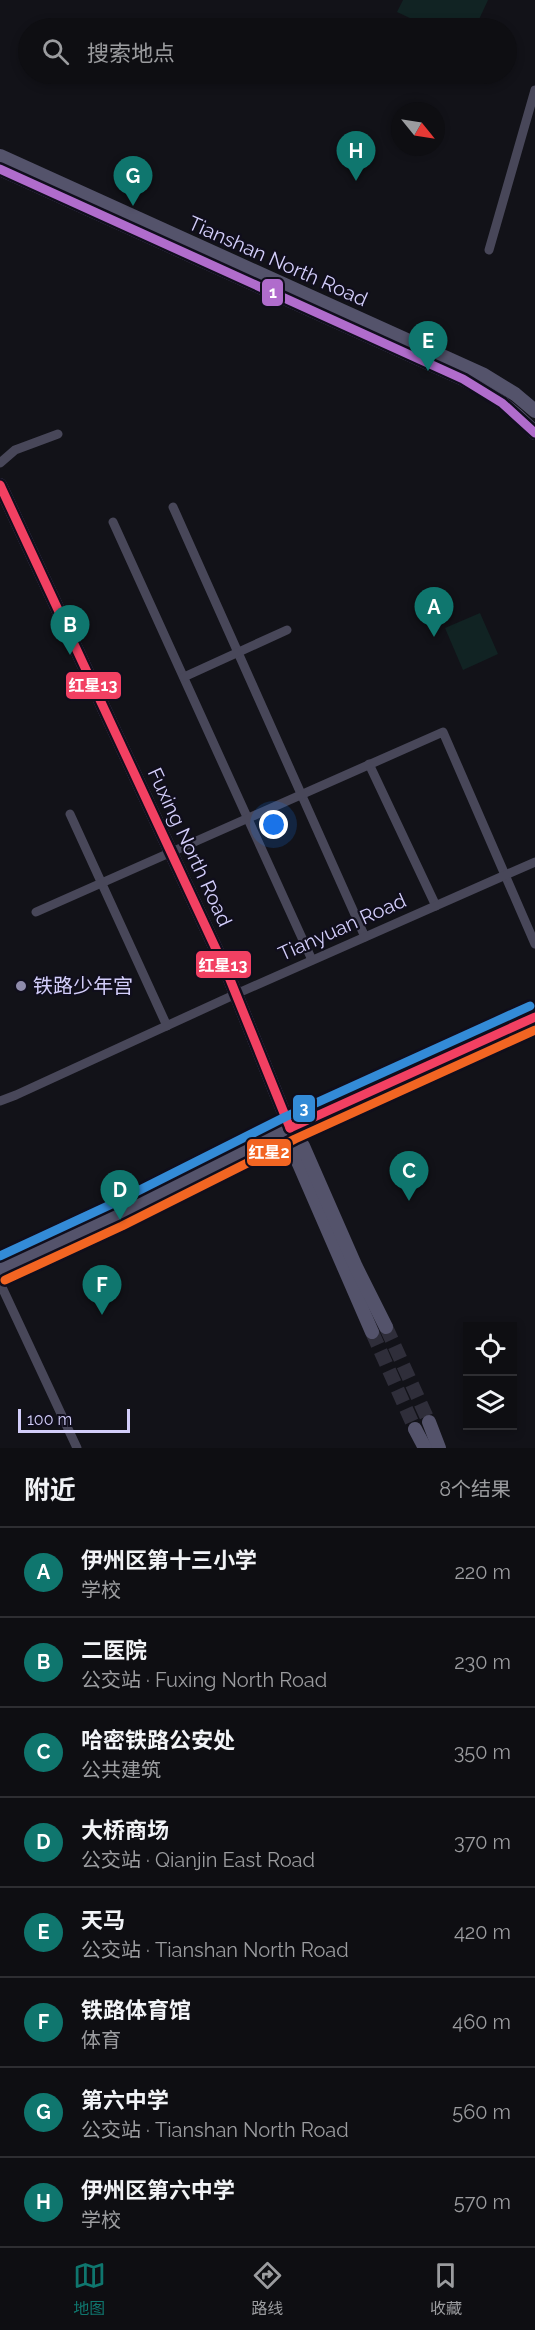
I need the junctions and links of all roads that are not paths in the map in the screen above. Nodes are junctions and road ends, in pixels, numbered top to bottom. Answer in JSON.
{"nodes":[{"id":1,"x":535,"y":90,"type":"edge"},
{"id":2,"x":0,"y":156,"type":"edge"},
{"id":3,"x":0,"y":169,"type":"edge"},
{"id":4,"x":489,"y":250,"type":"dead end"},
{"id":5,"x":535,"y":411,"type":"edge"},
{"id":6,"x":535,"y":433,"type":"edge"},
{"id":7,"x":58,"y":434,"type":"dead end"},
{"id":8,"x":0,"y":463,"type":"edge"},
{"id":9,"x":0,"y":485,"type":"edge"},
{"id":10,"x":173,"y":507,"type":"dead end"},
{"id":11,"x":113,"y":522,"type":"dead end"},
{"id":12,"x":287,"y":630,"type":"dead end"},
{"id":13,"x":239,"y":653,"type":"junction"},
{"id":14,"x":184,"y":677,"type":"junction"},
{"id":15,"x":369,"y":764,"type":"junction"},
{"id":16,"x":303,"y":794,"type":"junction"},
{"id":17,"x":70,"y":814,"type":"dead end"},
{"id":18,"x":248,"y":818,"type":"junction"},
{"id":19,"x":171,"y":852,"type":"junction"},
{"id":20,"x":535,"y":862,"type":"edge"},
{"id":21,"x":506,"y":875,"type":"junction"},
{"id":22,"x":103,"y":882,"type":"junction"},
{"id":23,"x":436,"y":906,"type":"junction"},
{"id":24,"x":36,"y":912,"type":"dead end"},
{"id":25,"x":366,"y":937,"type":"junction"},
{"id":26,"x":535,"y":944,"type":"edge"},
{"id":27,"x":312,"y":960,"type":"junction"},
{"id":28,"x":236,"y":994,"type":"junction"},
{"id":29,"x":535,"y":1017,"type":"edge"},
{"id":30,"x":167,"y":1026,"type":"junction"},
{"id":31,"x":0,"y":1101,"type":"edge"},
{"id":32,"x":290,"y":1128,"type":"junction"},
{"id":33,"x":0,"y":1269,"type":"edge"},
{"id":34,"x":0,"y":1283,"type":"edge"},
{"id":35,"x":386,"y":1327,"type":"tunnel mouth"},
{"id":36,"x":372,"y":1332,"type":"tunnel mouth"},
{"id":37,"x":429,"y":1422,"type":"tunnel mouth"},
{"id":38,"x":415,"y":1429,"type":"tunnel mouth"},
{"id":39,"x":77,"y":1448,"type":"edge"},
{"id":40,"x":425,"y":1448,"type":"edge"},
{"id":41,"x":439,"y":1448,"type":"edge"}],
"edges":[{"from":1,"to":4,"type":"street"},
{"from":2,"to":5,"type":"main road","name":"Tianshan North Road"},
{"from":3,"to":6,"type":"main road"},
{"from":7,"to":8,"type":"street"},
{"from":9,"to":19,"type":"main road","name":"Fuxing North Road"},
{"from":10,"to":13,"type":"street"},
{"from":11,"to":14,"type":"street"},
{"from":12,"to":13,"type":"street"},
{"from":13,"to":14,"type":"street"},
{"from":13,"to":16,"type":"street"},
{"from":14,"to":18,"type":"street"},
{"from":15,"to":16,"type":"street"},
{"from":15,"to":21,"type":"street"},
{"from":15,"to":23,"type":"street"},
{"from":16,"to":18,"type":"street"},
{"from":16,"to":25,"type":"street"},
{"from":17,"to":22,"type":"street"},
{"from":18,"to":19,"type":"street"},
{"from":18,"to":27,"type":"street"},
{"from":19,"to":22,"type":"street"},
{"from":19,"to":28,"type":"main road","name":"Fuxing North Road"},
{"from":20,"to":21,"type":"street","name":"Tianyuan Road"},
{"from":21,"to":23,"type":"street","name":"Tianyuan Road"},
{"from":21,"to":26,"type":"street"},
{"from":22,"to":24,"type":"street"},
{"from":22,"to":30,"type":"street"},
{"from":23,"to":25,"type":"street","name":"Tianyuan Road"},
{"from":25,"to":27,"type":"street","name":"Tianyuan Road"},
{"from":27,"to":28,"type":"street","name":"Tianyuan Road"},
{"from":28,"to":30,"type":"street","name":"Tianyuan Road"},
{"from":28,"to":32,"type":"main road","name":"Fuxing North Road"},
{"from":29,"to":32,"type":"main road"},
{"from":30,"to":31,"type":"street","name":"Tianyuan Road"},
{"from":32,"to":33,"type":"main road"},
{"from":32,"to":35,"type":"main road"},
{"from":32,"to":36,"type":"main road","name":"Fuxing North Road"},
{"from":34,"to":39,"type":"street"},
{"from":37,"to":41,"type":"main road"},
{"from":38,"to":40,"type":"main road"}]}
